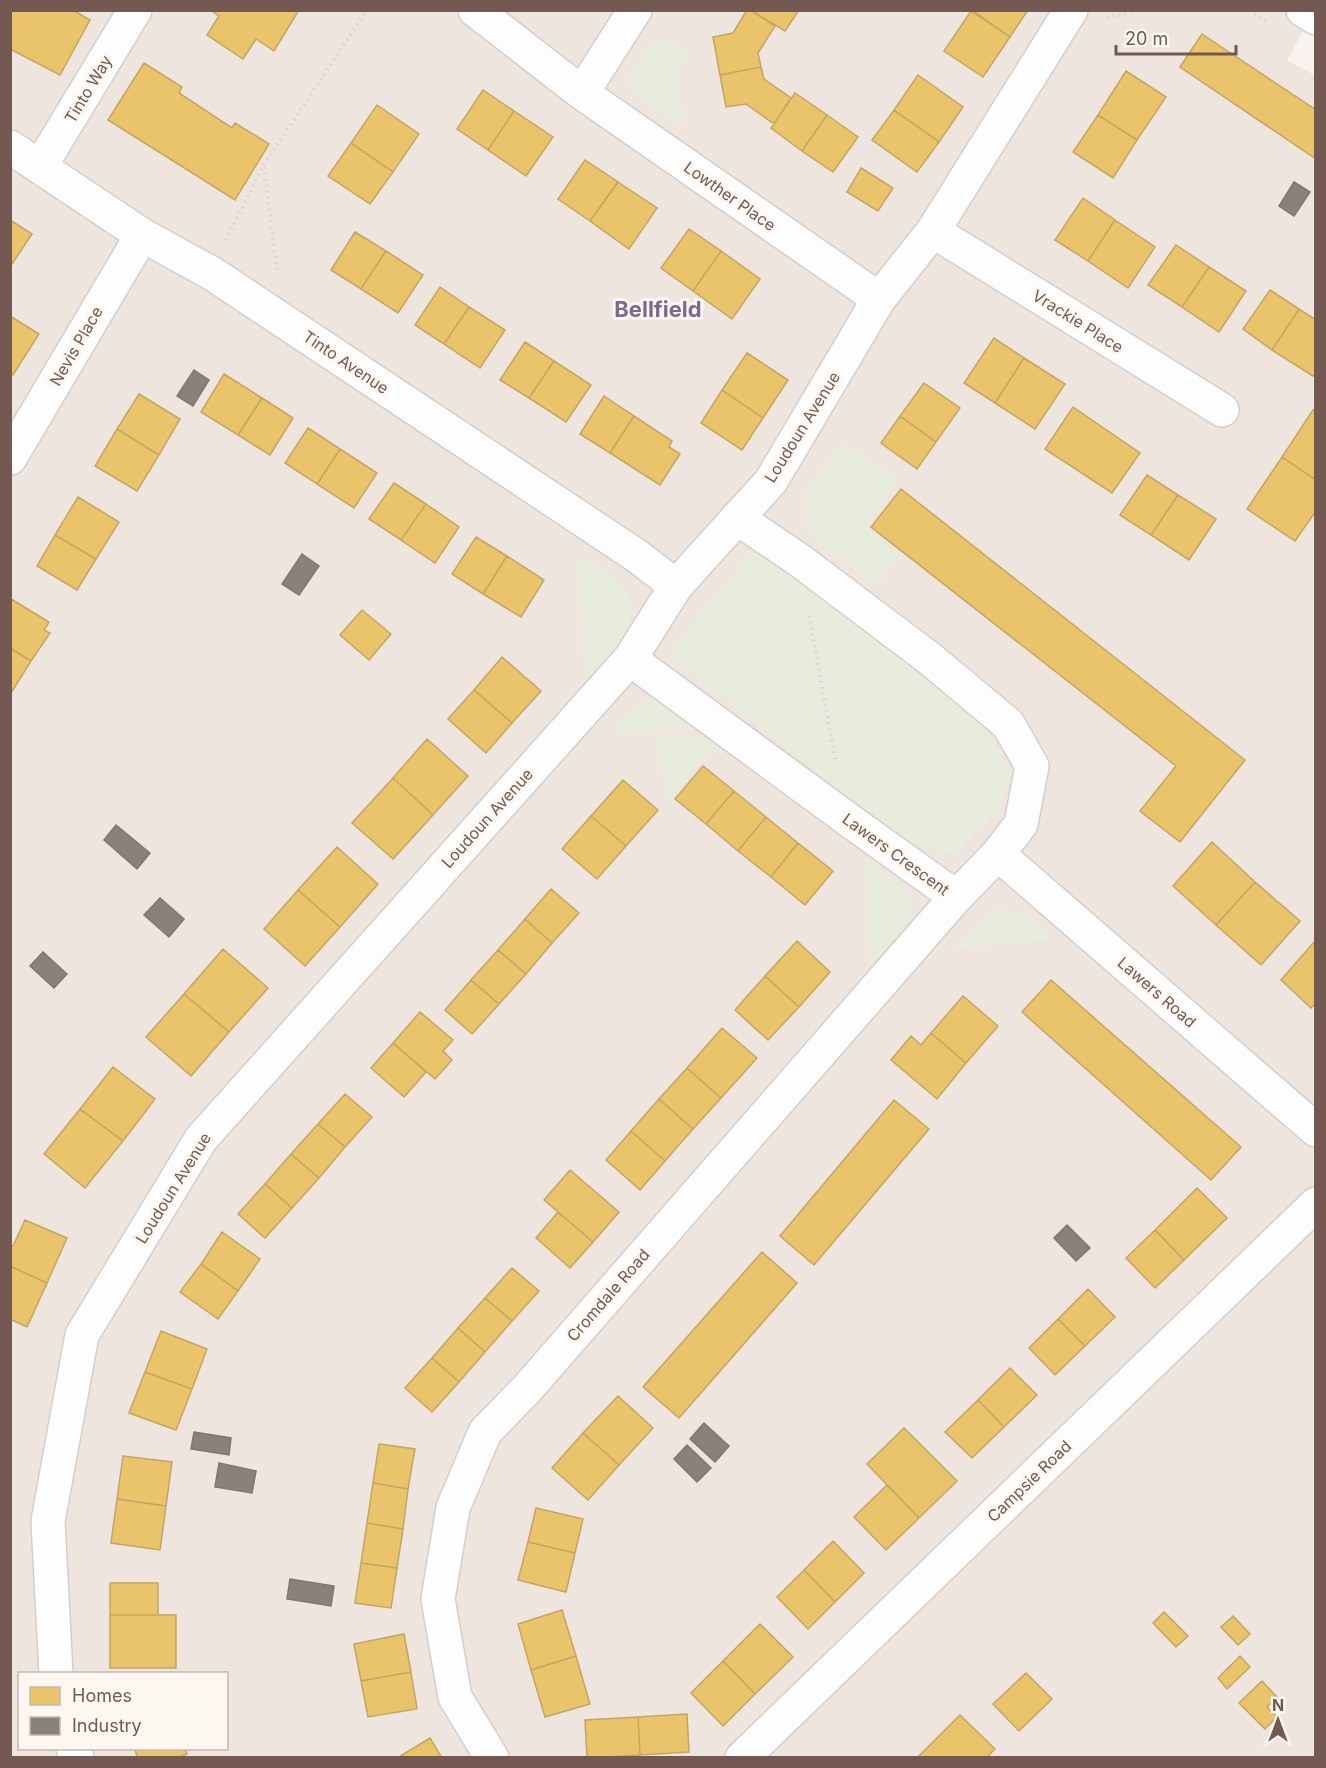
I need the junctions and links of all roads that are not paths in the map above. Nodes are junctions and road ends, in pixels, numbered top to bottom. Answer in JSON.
{"nodes":[{"id":1,"x":135,"y":10,"type":"edge"},
{"id":2,"x":475,"y":10,"type":"edge"},
{"id":3,"x":635,"y":10,"type":"edge"},
{"id":4,"x":1071,"y":10,"type":"edge"},
{"id":5,"x":1303,"y":10,"type":"edge"},
{"id":6,"x":1316,"y":18,"type":"edge"},
{"id":7,"x":582,"y":93,"type":"junction"},
{"id":8,"x":10,"y":147,"type":"edge"},
{"id":9,"x":40,"y":167,"type":"junction"},
{"id":10,"x":933,"y":231,"type":"junction"},
{"id":11,"x":142,"y":235,"type":"junction"},
{"id":12,"x":879,"y":299,"type":"junction"},
{"id":13,"x":1222,"y":410,"type":"dead end"},
{"id":14,"x":10,"y":458,"type":"edge"},
{"id":15,"x":737,"y":518,"type":"junction"},
{"id":16,"x":676,"y":586,"type":"junction"},
{"id":17,"x":630,"y":658,"type":"junction"},
{"id":18,"x":998,"y":854,"type":"junction"},
{"id":19,"x":956,"y":897,"type":"junction"},
{"id":20,"x":1316,"y":1130,"type":"edge"},
{"id":21,"x":1316,"y":1204,"type":"edge"},
{"id":22,"x":56,"y":1672,"type":"edge"},
{"id":23,"x":492,"y":1758,"type":"edge"},
{"id":24,"x":742,"y":1758,"type":"edge"}],
"edges":[{"from":1,"to":9,"type":"street","name":"Tinto Way"},
{"from":2,"to":7,"type":"street","name":"Lowther Place"},
{"from":3,"to":7,"type":"street"},
{"from":4,"to":10,"type":"street","name":"Loudoun Avenue"},
{"from":5,"to":6,"type":"street"},
{"from":7,"to":12,"type":"street","name":"Lowther Place"},
{"from":8,"to":9,"type":"street","name":"Tinto Avenue"},
{"from":9,"to":11,"type":"street","name":"Tinto Avenue"},
{"from":10,"to":12,"type":"street","name":"Loudoun Avenue"},
{"from":10,"to":13,"type":"street","name":"Vrackie Place"},
{"from":11,"to":14,"type":"street","name":"Nevis Place"},
{"from":11,"to":16,"type":"street","name":"Tinto Avenue"},
{"from":12,"to":15,"type":"street","name":"Loudoun Avenue"},
{"from":15,"to":16,"type":"street","name":"Loudoun Avenue"},
{"from":15,"to":18,"type":"street","name":"Lawers Crescent"},
{"from":16,"to":17,"type":"street","name":"Loudoun Avenue"},
{"from":17,"to":19,"type":"street","name":"Lawers Crescent"},
{"from":17,"to":22,"type":"street","name":"Loudoun Avenue"},
{"from":18,"to":19,"type":"street","name":"Lawers Crescent"},
{"from":18,"to":20,"type":"street","name":"Lawers Road"},
{"from":19,"to":23,"type":"street","name":"Cromdale Road"},
{"from":21,"to":24,"type":"street","name":"Campsie Road"}]}
